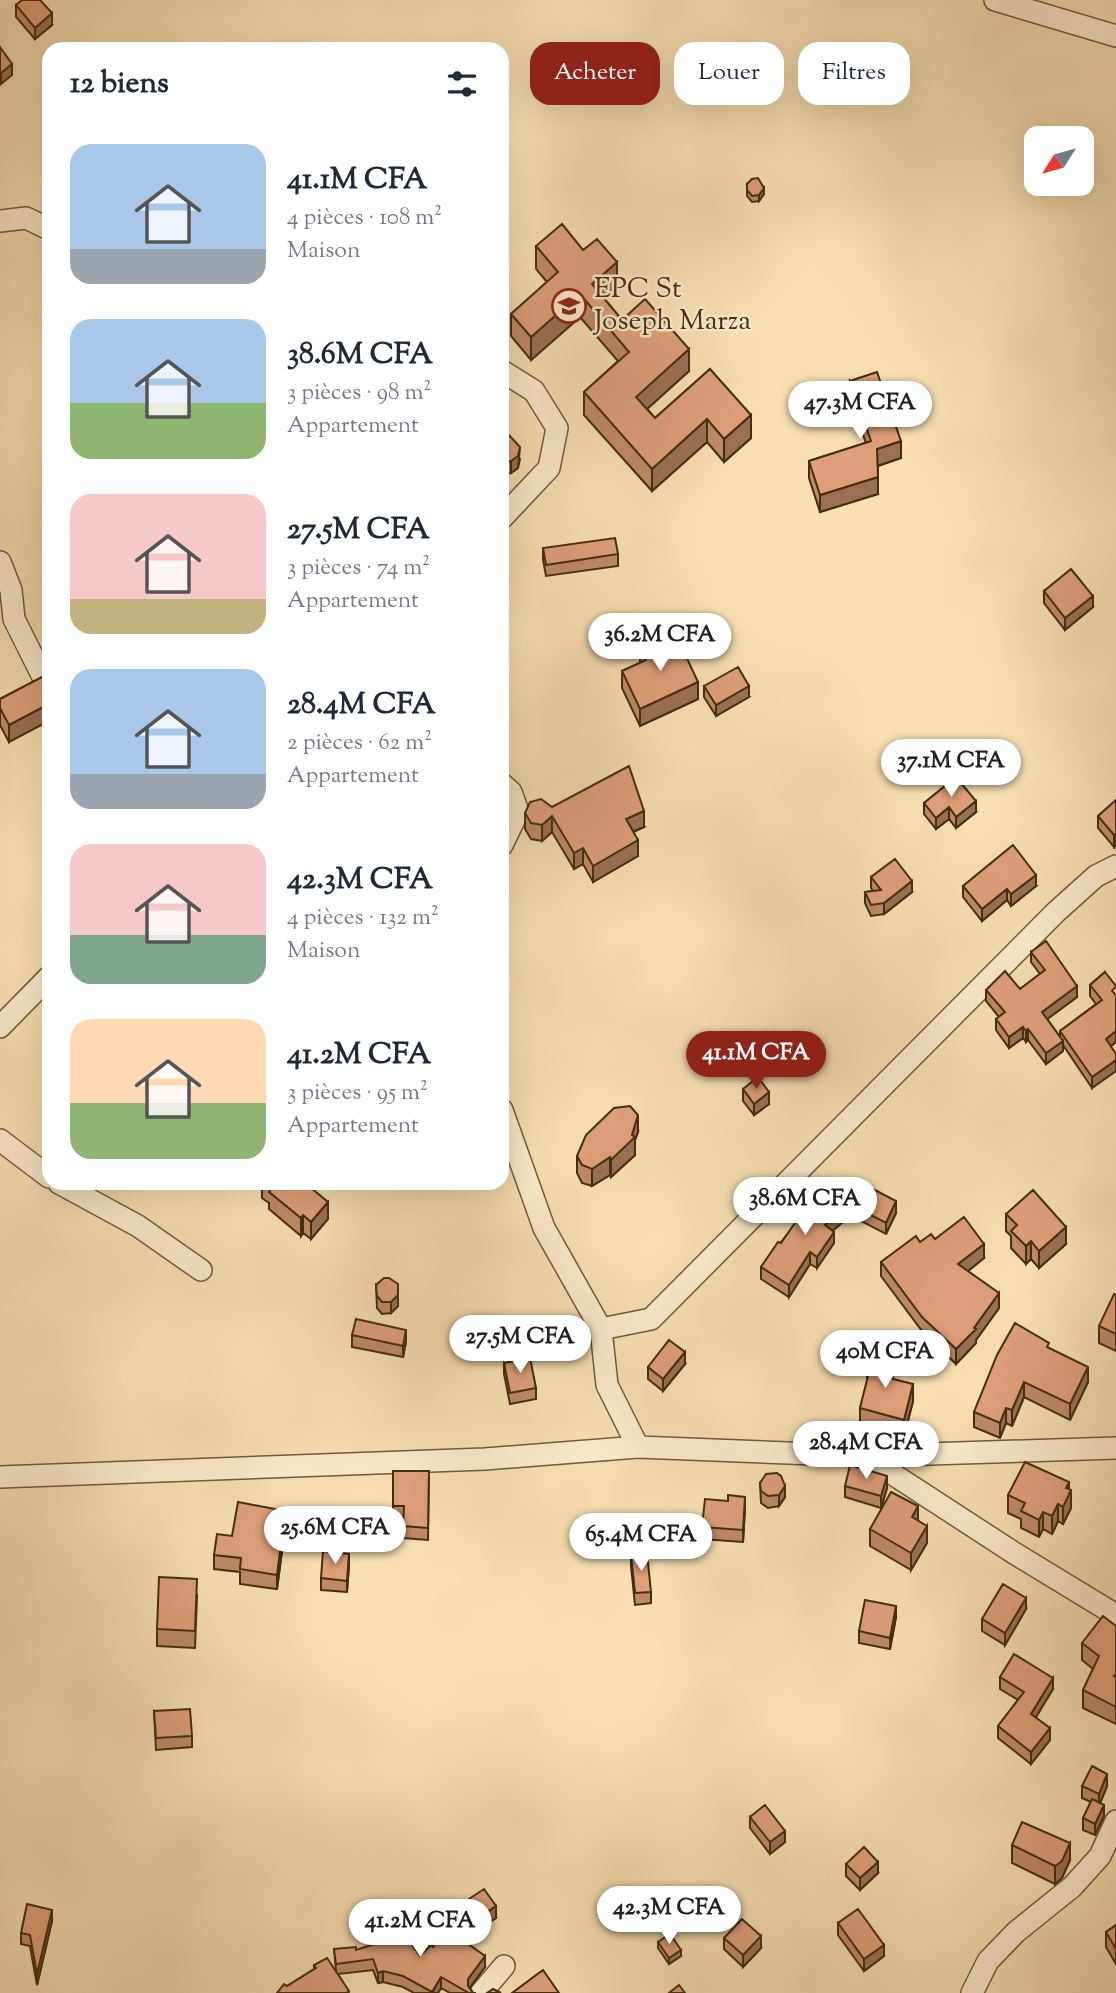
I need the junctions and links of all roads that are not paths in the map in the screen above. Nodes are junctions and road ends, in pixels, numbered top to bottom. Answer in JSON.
{"nodes":[{"id":1,"x":995,"y":0,"type":"edge"},
{"id":2,"x":1116,"y":36,"type":"edge"},
{"id":3,"x":0,"y":221,"type":"edge"},
{"id":4,"x":42,"y":226,"type":"edge"},
{"id":5,"x":509,"y":375,"type":"edge"},
{"id":6,"x":509,"y":511,"type":"edge"},
{"id":7,"x":0,"y":562,"type":"edge"},
{"id":8,"x":42,"y":675,"type":"edge"},
{"id":9,"x":509,"y":790,"type":"edge"},
{"id":10,"x":509,"y":831,"type":"edge"},
{"id":11,"x":1116,"y":866,"type":"edge"},
{"id":12,"x":42,"y":984,"type":"edge"},
{"id":13,"x":0,"y":1027,"type":"edge"},
{"id":14,"x":509,"y":1130,"type":"edge"},
{"id":15,"x":0,"y":1140,"type":"edge"},
{"id":16,"x":42,"y":1172,"type":"edge"},
{"id":17,"x":72,"y":1190,"type":"edge"},
{"id":18,"x":201,"y":1270,"type":"dead end"},
{"id":19,"x":600,"y":1329,"type":"junction"},
{"id":20,"x":639,"y":1447,"type":"junction"},
{"id":21,"x":1116,"y":1448,"type":"edge"},
{"id":22,"x":865,"y":1456,"type":"junction"},
{"id":23,"x":0,"y":1476,"type":"edge"},
{"id":24,"x":1116,"y":1615,"type":"edge"},
{"id":25,"x":1116,"y":1821,"type":"edge"},
{"id":26,"x":505,"y":1966,"type":"dead end"},
{"id":27,"x":481,"y":1993,"type":"edge"},
{"id":28,"x":972,"y":1993,"type":"edge"}],
"edges":[{"from":1,"to":2,"type":"street"},
{"from":3,"to":4,"type":"street"},
{"from":5,"to":6,"type":"street"},
{"from":7,"to":8,"type":"street"},
{"from":9,"to":10,"type":"street"},
{"from":11,"to":19,"type":"street"},
{"from":12,"to":13,"type":"street"},
{"from":14,"to":19,"type":"street"},
{"from":15,"to":16,"type":"street"},
{"from":17,"to":18,"type":"street"},
{"from":19,"to":20,"type":"street"},
{"from":20,"to":22,"type":"street"},
{"from":20,"to":23,"type":"street"},
{"from":21,"to":22,"type":"street"},
{"from":22,"to":24,"type":"street"},
{"from":25,"to":28,"type":"street"},
{"from":26,"to":27,"type":"street"}]}
